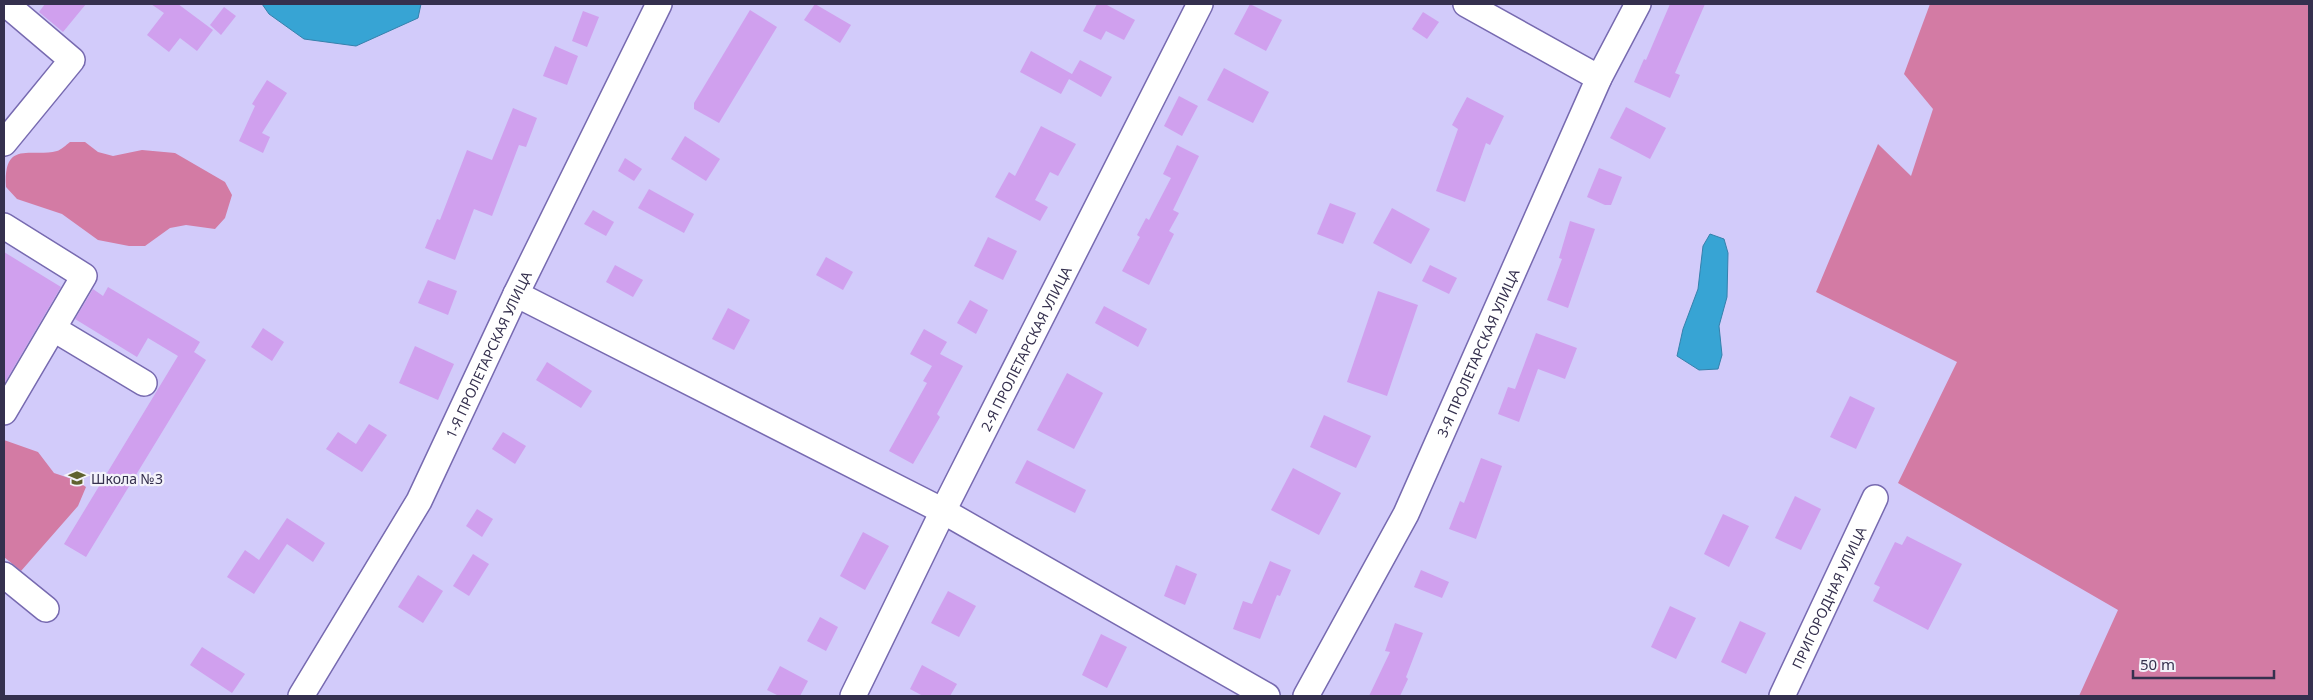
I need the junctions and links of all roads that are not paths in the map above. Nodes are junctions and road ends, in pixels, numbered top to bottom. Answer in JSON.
{"nodes":[{"id":1,"x":6,"y":4,"type":"edge"},
{"id":2,"x":659,"y":4,"type":"edge"},
{"id":3,"x":1200,"y":4,"type":"edge"},
{"id":4,"x":1466,"y":4,"type":"edge"},
{"id":5,"x":1638,"y":4,"type":"edge"},
{"id":6,"x":1599,"y":78,"type":"junction"},
{"id":7,"x":4,"y":143,"type":"edge"},
{"id":8,"x":4,"y":226,"type":"edge"},
{"id":9,"x":516,"y":294,"type":"junction"},
{"id":10,"x":54,"y":329,"type":"junction"},
{"id":11,"x":144,"y":383,"type":"dead end"},
{"id":12,"x":4,"y":412,"type":"edge"},
{"id":13,"x":1875,"y":498,"type":"dead end"},
{"id":14,"x":943,"y":511,"type":"junction"},
{"id":15,"x":4,"y":575,"type":"edge"},
{"id":16,"x":46,"y":609,"type":"dead end"},
{"id":17,"x":301,"y":696,"type":"edge"},
{"id":18,"x":853,"y":696,"type":"edge"},
{"id":19,"x":1267,"y":696,"type":"edge"},
{"id":20,"x":1306,"y":696,"type":"edge"},
{"id":21,"x":1782,"y":696,"type":"edge"}],
"edges":[{"from":1,"to":7,"type":"street"},
{"from":2,"to":9,"type":"street","name":"1-Я ПРОЛЕТАРСКАЯ УЛИЦА"},
{"from":3,"to":14,"type":"street","name":"2-Я ПРОЛЕТАРСКАЯ УЛИЦА"},
{"from":4,"to":6,"type":"street"},
{"from":5,"to":6,"type":"street","name":"3-Я ПРОЛЕТАРСКАЯ УЛИЦА"},
{"from":6,"to":20,"type":"street","name":"3-Я ПРОЛЕТАРСКАЯ УЛИЦА"},
{"from":8,"to":10,"type":"street"},
{"from":9,"to":14,"type":"street"},
{"from":9,"to":17,"type":"street","name":"1-Я ПРОЛЕТАРСКАЯ УЛИЦА"},
{"from":10,"to":11,"type":"street"},
{"from":10,"to":12,"type":"street"},
{"from":13,"to":21,"type":"street","name":"ПРИГОРОДНАЯ УЛИЦА"},
{"from":14,"to":18,"type":"street","name":"2-Я ПРОЛЕТАРСКАЯ УЛИЦА"},
{"from":14,"to":19,"type":"street"},
{"from":15,"to":16,"type":"street"}]}
